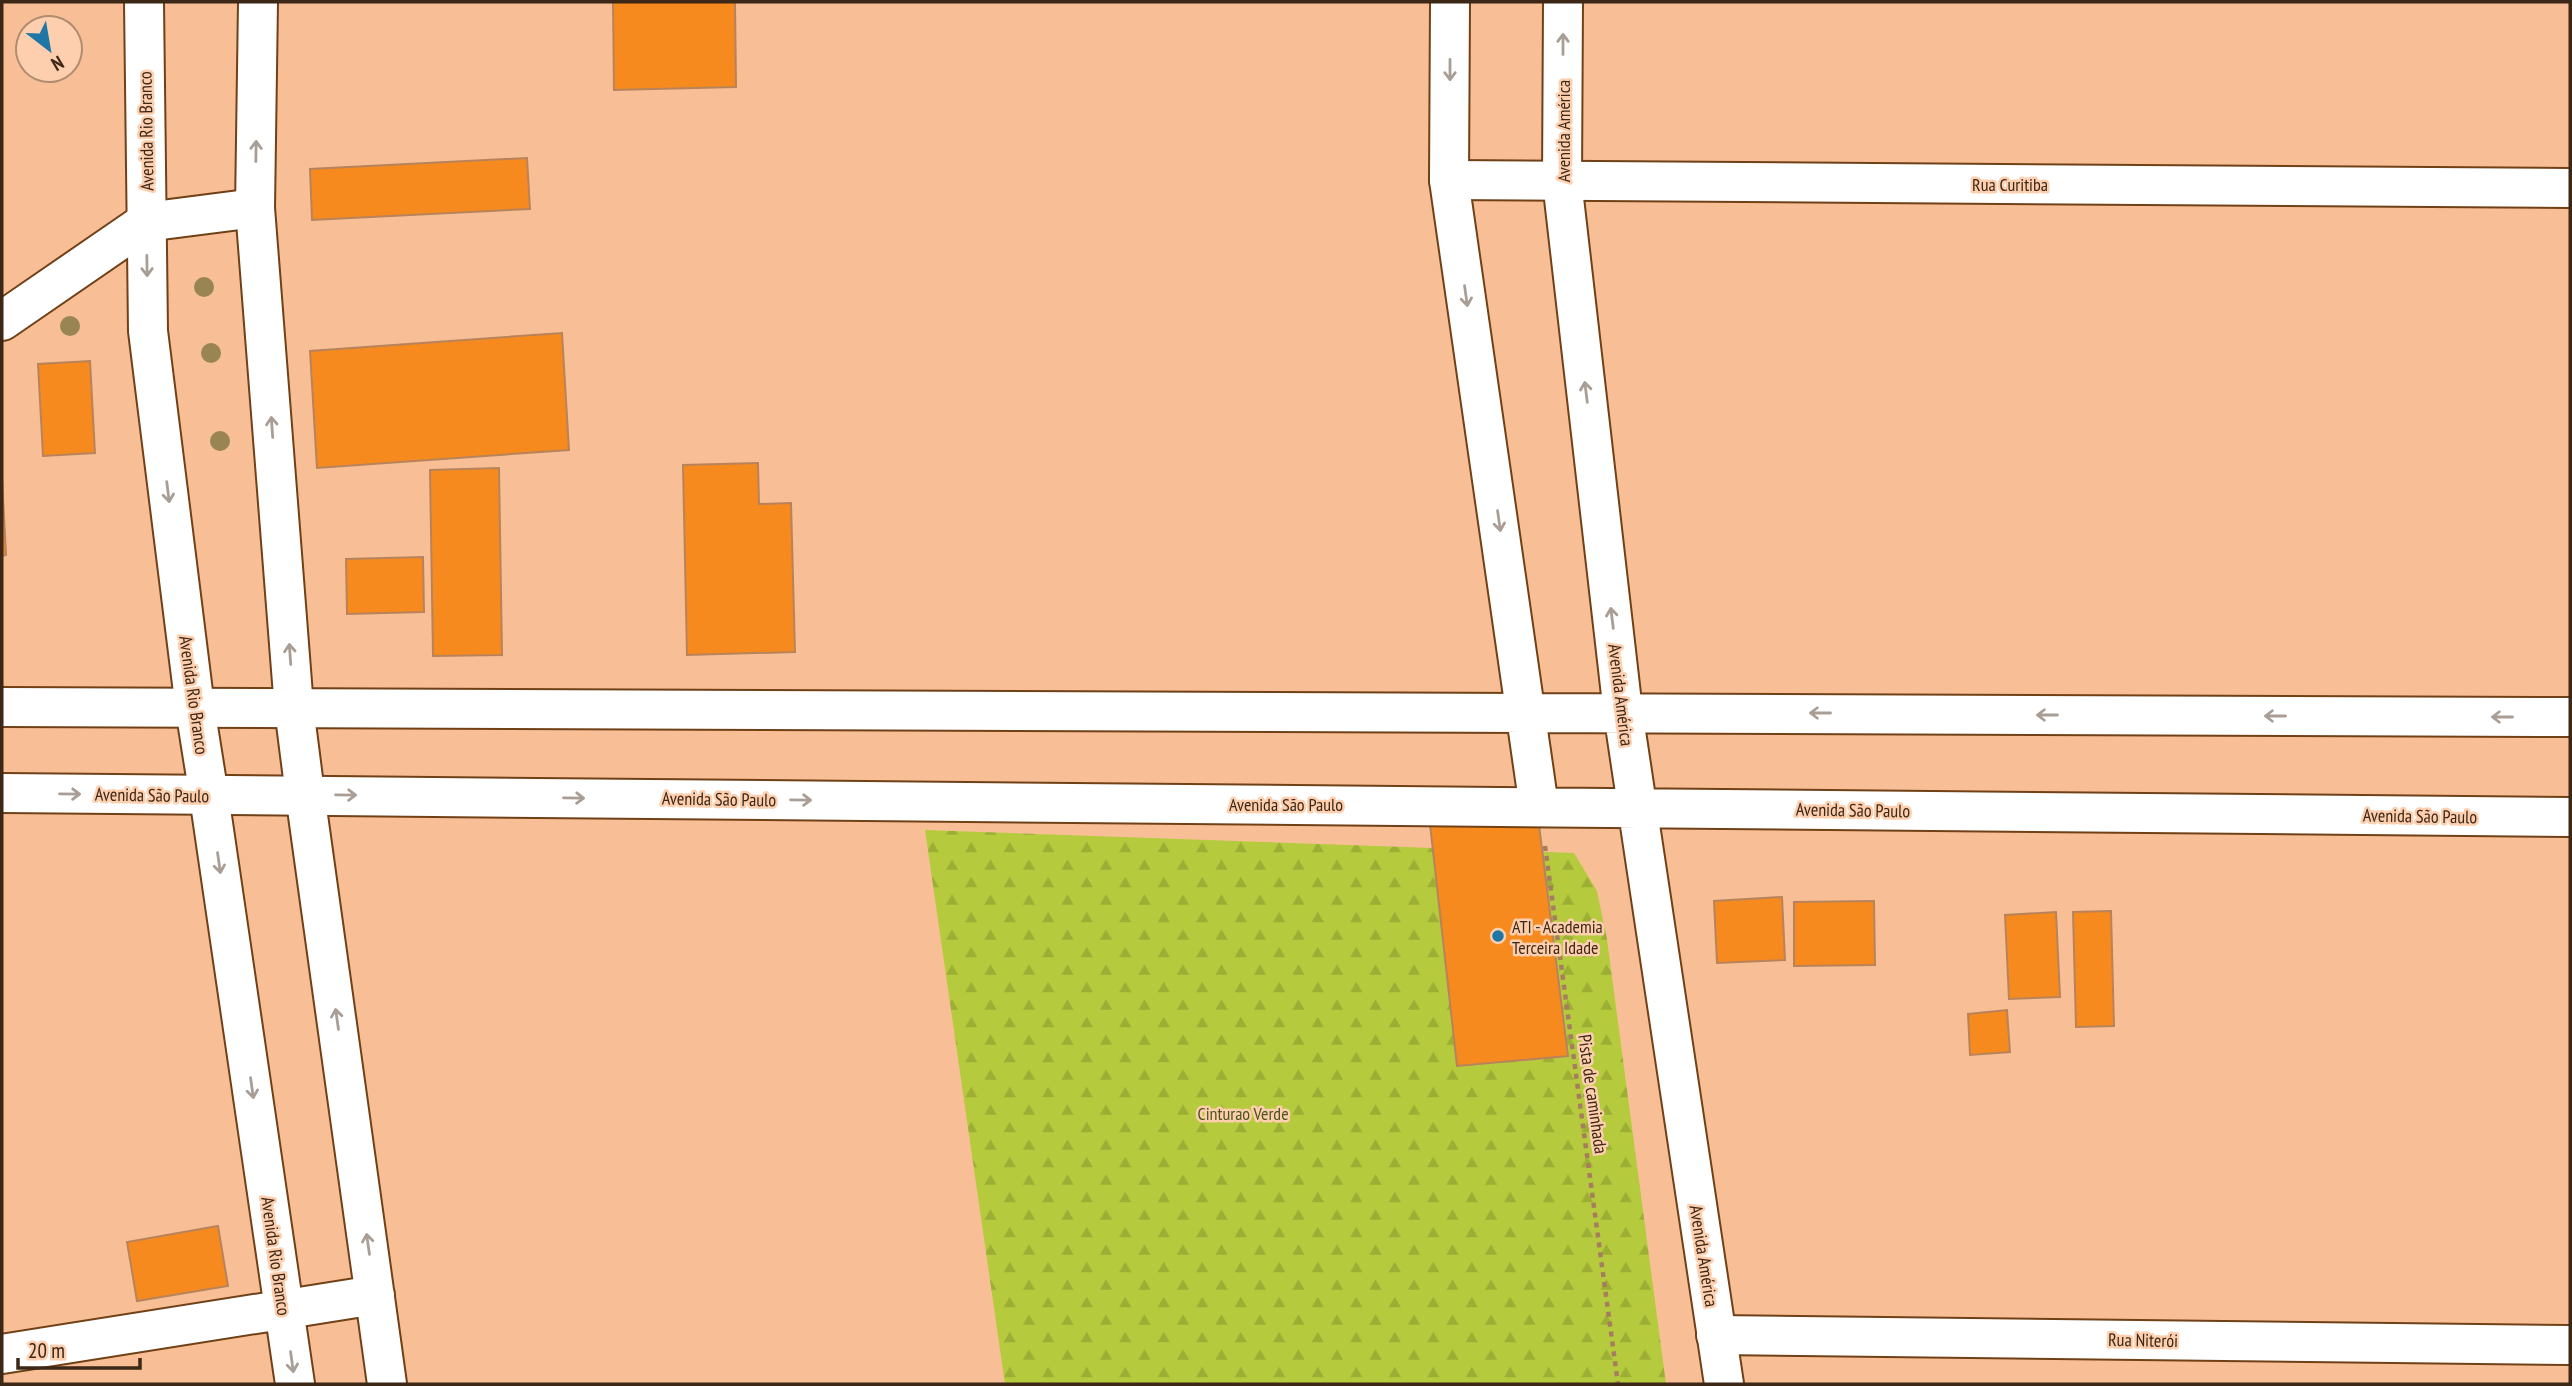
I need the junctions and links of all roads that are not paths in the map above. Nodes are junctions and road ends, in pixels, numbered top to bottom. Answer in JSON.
{"nodes":[{"id":1,"x":144,"y":2,"type":"edge"},
{"id":2,"x":258,"y":2,"type":"edge"},
{"id":3,"x":1450,"y":2,"type":"edge"},
{"id":4,"x":1563,"y":2,"type":"edge"},
{"id":5,"x":1449,"y":180,"type":"junction"},
{"id":6,"x":1562,"y":181,"type":"junction"},
{"id":7,"x":2570,"y":188,"type":"edge"},
{"id":8,"x":255,"y":208,"type":"junction"},
{"id":9,"x":146,"y":222,"type":"junction"},
{"id":10,"x":2,"y":321,"type":"edge"},
{"id":11,"x":2,"y":707,"type":"edge"},
{"id":12,"x":195,"y":708,"type":"junction"},
{"id":13,"x":294,"y":708,"type":"junction"},
{"id":14,"x":1623,"y":712,"type":"junction"},
{"id":15,"x":1527,"y":713,"type":"junction"},
{"id":16,"x":2570,"y":717,"type":"edge"},
{"id":17,"x":2,"y":793,"type":"edge"},
{"id":18,"x":305,"y":794,"type":"junction"},
{"id":19,"x":209,"y":796,"type":"junction"},
{"id":20,"x":1539,"y":807,"type":"junction"},
{"id":21,"x":1636,"y":807,"type":"junction"},
{"id":22,"x":2570,"y":817,"type":"edge"},
{"id":23,"x":375,"y":1295,"type":"junction"},
{"id":24,"x":284,"y":1307,"type":"junction"},
{"id":25,"x":1716,"y":1335,"type":"junction"},
{"id":26,"x":2570,"y":1345,"type":"edge"},
{"id":27,"x":2,"y":1354,"type":"edge"},
{"id":28,"x":295,"y":1384,"type":"edge"},
{"id":29,"x":387,"y":1384,"type":"edge"},
{"id":30,"x":1724,"y":1384,"type":"edge"}],
"edges":[{"from":1,"to":9,"type":"main road","name":"Avenida Rio Branco"},
{"from":8,"to":2,"type":"main road","one_way":true},
{"from":3,"to":5,"type":"main road","one_way":true},
{"from":6,"to":4,"type":"main road","name":"Avenida América","one_way":true},
{"from":5,"to":6,"type":"main road","name":"Rua Curitiba"},
{"from":5,"to":15,"type":"main road","one_way":true},
{"from":6,"to":7,"type":"main road","name":"Rua Curitiba"},
{"from":14,"to":6,"type":"main road","name":"Avenida América","one_way":true},
{"from":8,"to":9,"type":"main road"},
{"from":13,"to":8,"type":"main road","one_way":true},
{"from":9,"to":10,"type":"main road"},
{"from":9,"to":12,"type":"main road","name":"Avenida Rio Branco","one_way":true},
{"from":11,"to":12,"type":"main road"},
{"from":12,"to":13,"type":"main road"},
{"from":12,"to":19,"type":"main road","name":"Avenida Rio Branco"},
{"from":13,"to":15,"type":"main road"},
{"from":13,"to":18,"type":"main road"},
{"from":14,"to":15,"type":"main road"},
{"from":16,"to":14,"type":"main road","one_way":true},
{"from":14,"to":21,"type":"main road","name":"Avenida América"},
{"from":15,"to":20,"type":"main road"},
{"from":17,"to":19,"type":"main road","name":"Avenida São Paulo","one_way":true},
{"from":18,"to":19,"type":"main road","name":"Avenida São Paulo"},
{"from":18,"to":20,"type":"main road","name":"Avenida São Paulo","one_way":true},
{"from":23,"to":18,"type":"main road","one_way":true},
{"from":19,"to":24,"type":"main road","name":"Avenida Rio Branco","one_way":true},
{"from":20,"to":21,"type":"main road","name":"Avenida São Paulo"},
{"from":21,"to":22,"type":"main road","name":"Avenida São Paulo"},
{"from":21,"to":25,"type":"main road","name":"Avenida América"},
{"from":23,"to":24,"type":"main road"},
{"from":23,"to":29,"type":"main road"},
{"from":24,"to":27,"type":"main road"},
{"from":24,"to":28,"type":"main road","name":"Avenida Rio Branco","one_way":true},
{"from":25,"to":26,"type":"main road","name":"Rua Niterói"},
{"from":25,"to":30,"type":"main road","name":"Avenida América"}]}
